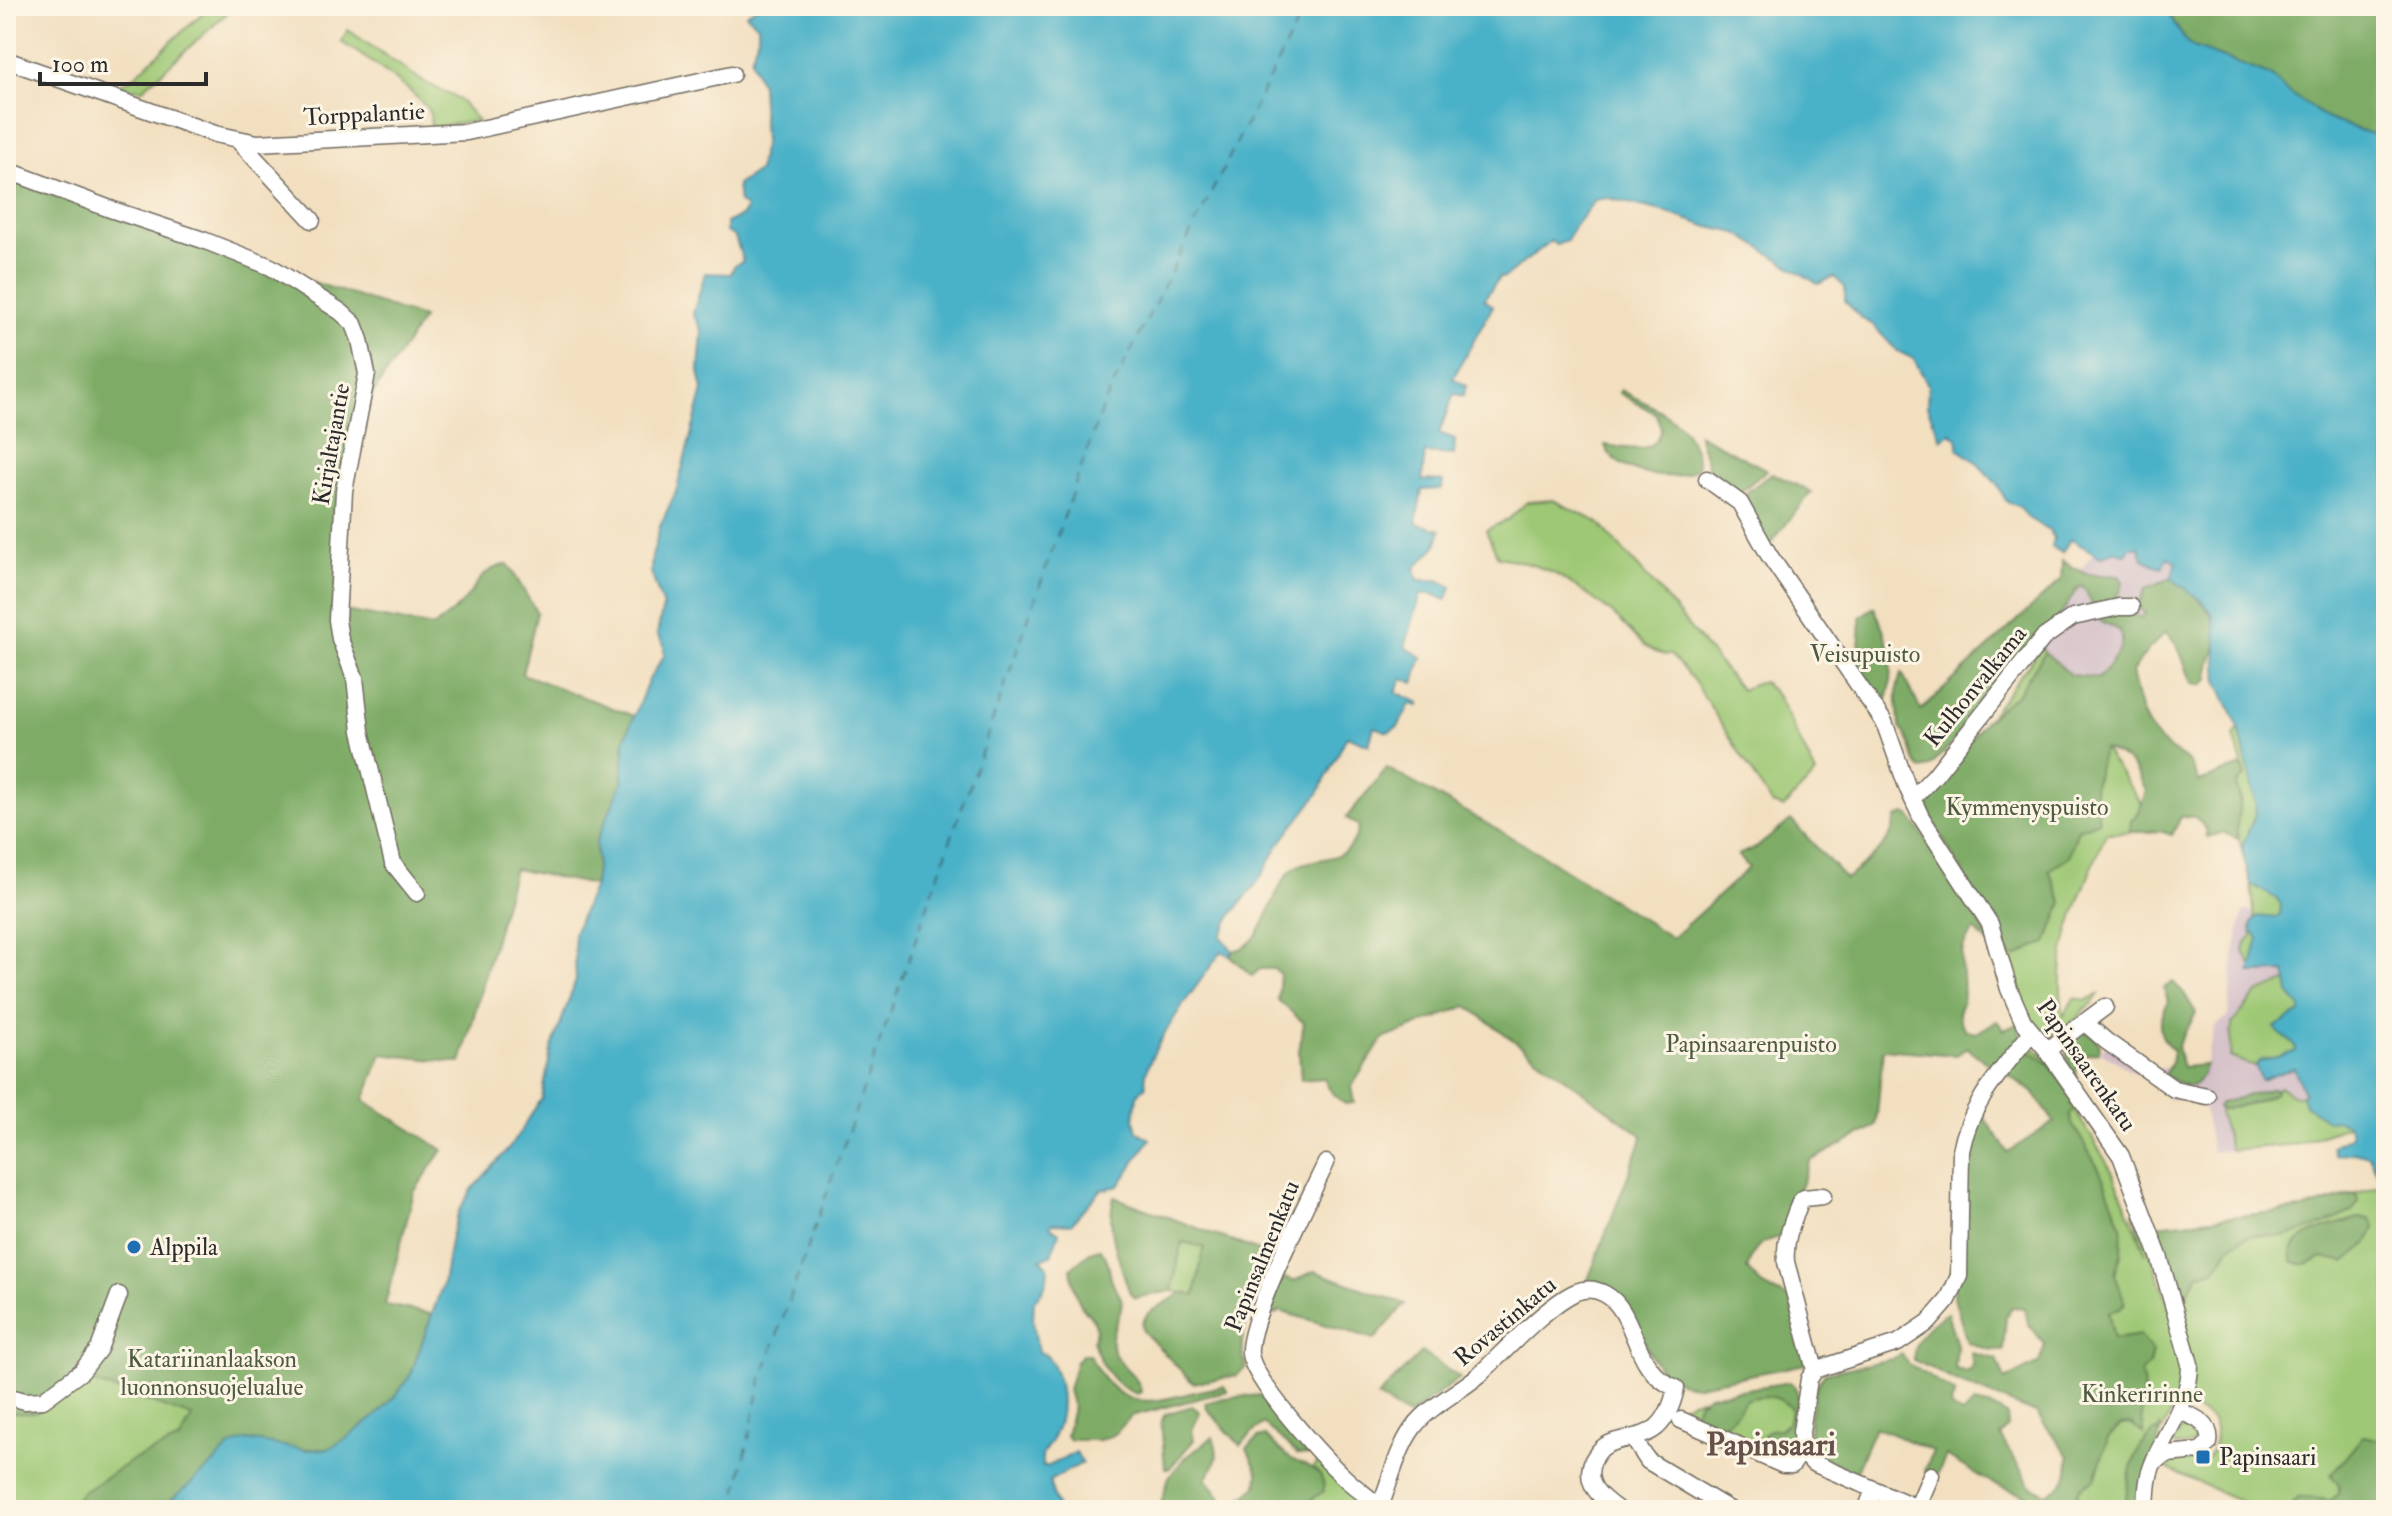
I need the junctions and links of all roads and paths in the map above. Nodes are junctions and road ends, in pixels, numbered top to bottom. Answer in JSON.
{"nodes":[{"id":1,"x":6,"y":60,"type":"edge"},
{"id":2,"x":732,"y":74,"type":"dead end"},
{"id":3,"x":238,"y":140,"type":"junction"},
{"id":4,"x":6,"y":170,"type":"edge"},
{"id":5,"x":312,"y":220,"type":"dead end"},
{"id":6,"x":1707,"y":479,"type":"dead end"},
{"id":7,"x":2131,"y":607,"type":"dead end"},
{"id":8,"x":1913,"y":798,"type":"junction"},
{"id":9,"x":417,"y":893,"type":"dead end"},
{"id":10,"x":2105,"y":1007,"type":"dead end"},
{"id":11,"x":2084,"y":1022,"type":"junction"},
{"id":12,"x":2031,"y":1033,"type":"junction"},
{"id":13,"x":2047,"y":1050,"type":"junction"},
{"id":14,"x":2207,"y":1096,"type":"dead end"},
{"id":15,"x":1326,"y":1163,"type":"dead end"},
{"id":16,"x":1823,"y":1196,"type":"dead end"},
{"id":17,"x":119,"y":1295,"type":"dead end"},
{"id":18,"x":1812,"y":1374,"type":"junction"},
{"id":19,"x":6,"y":1396,"type":"edge"},
{"id":20,"x":2179,"y":1411,"type":"junction"},
{"id":21,"x":1681,"y":1420,"type":"dead end"},
{"id":22,"x":1633,"y":1438,"type":"junction"},
{"id":23,"x":1802,"y":1450,"type":"junction"},
{"id":24,"x":2154,"y":1462,"type":"junction"},
{"id":25,"x":1931,"y":1475,"type":"dead end"},
{"id":26,"x":1874,"y":1490,"type":"junction"},
{"id":27,"x":1381,"y":1508,"type":"edge"},
{"id":28,"x":1920,"y":1509,"type":"edge"},
{"id":29,"x":1618,"y":1510,"type":"edge"},
{"id":30,"x":1730,"y":1510,"type":"edge"},
{"id":31,"x":1866,"y":1510,"type":"edge"},
{"id":32,"x":2146,"y":1510,"type":"edge"}],
"edges":[{"from":1,"to":3,"type":"street","name":"Torppalantie"},
{"from":2,"to":3,"type":"street","name":"Torppalantie"},
{"from":3,"to":5,"type":"street"},
{"from":4,"to":9,"type":"street","name":"Kirjaltajantie"},
{"from":6,"to":8,"type":"street","name":"Papinsaarenkatu"},
{"from":7,"to":8,"type":"street","name":"Kulhonvalkama"},
{"from":8,"to":12,"type":"street","name":"Papinsaarenkatu"},
{"from":10,"to":11,"type":"street"},
{"from":11,"to":13,"type":"street"},
{"from":11,"to":14,"type":"street"},
{"from":12,"to":13,"type":"street","name":"Papinsaarenkatu"},
{"from":12,"to":18,"type":"street"},
{"from":13,"to":20,"type":"street","name":"Papinsaarenkatu"},
{"from":15,"to":27,"type":"street","name":"Papinsalmenkatu"},
{"from":16,"to":18,"type":"street"},
{"from":17,"to":19,"type":"street"},
{"from":18,"to":23,"type":"street"},
{"from":20,"to":24,"type":"street","name":"Papinsaarenkatu"},
{"from":20,"to":24,"type":"street"},
{"from":21,"to":23,"type":"street"},
{"from":22,"to":27,"type":"street","name":"Rovastinkatu"},
{"from":22,"to":29,"type":"street"},
{"from":22,"to":30,"type":"street"},
{"from":23,"to":26,"type":"street"},
{"from":24,"to":32,"type":"street","name":"Papinsaarenkatu"},
{"from":25,"to":28,"type":"street"},
{"from":26,"to":28,"type":"street"},
{"from":26,"to":31,"type":"street"}]}
